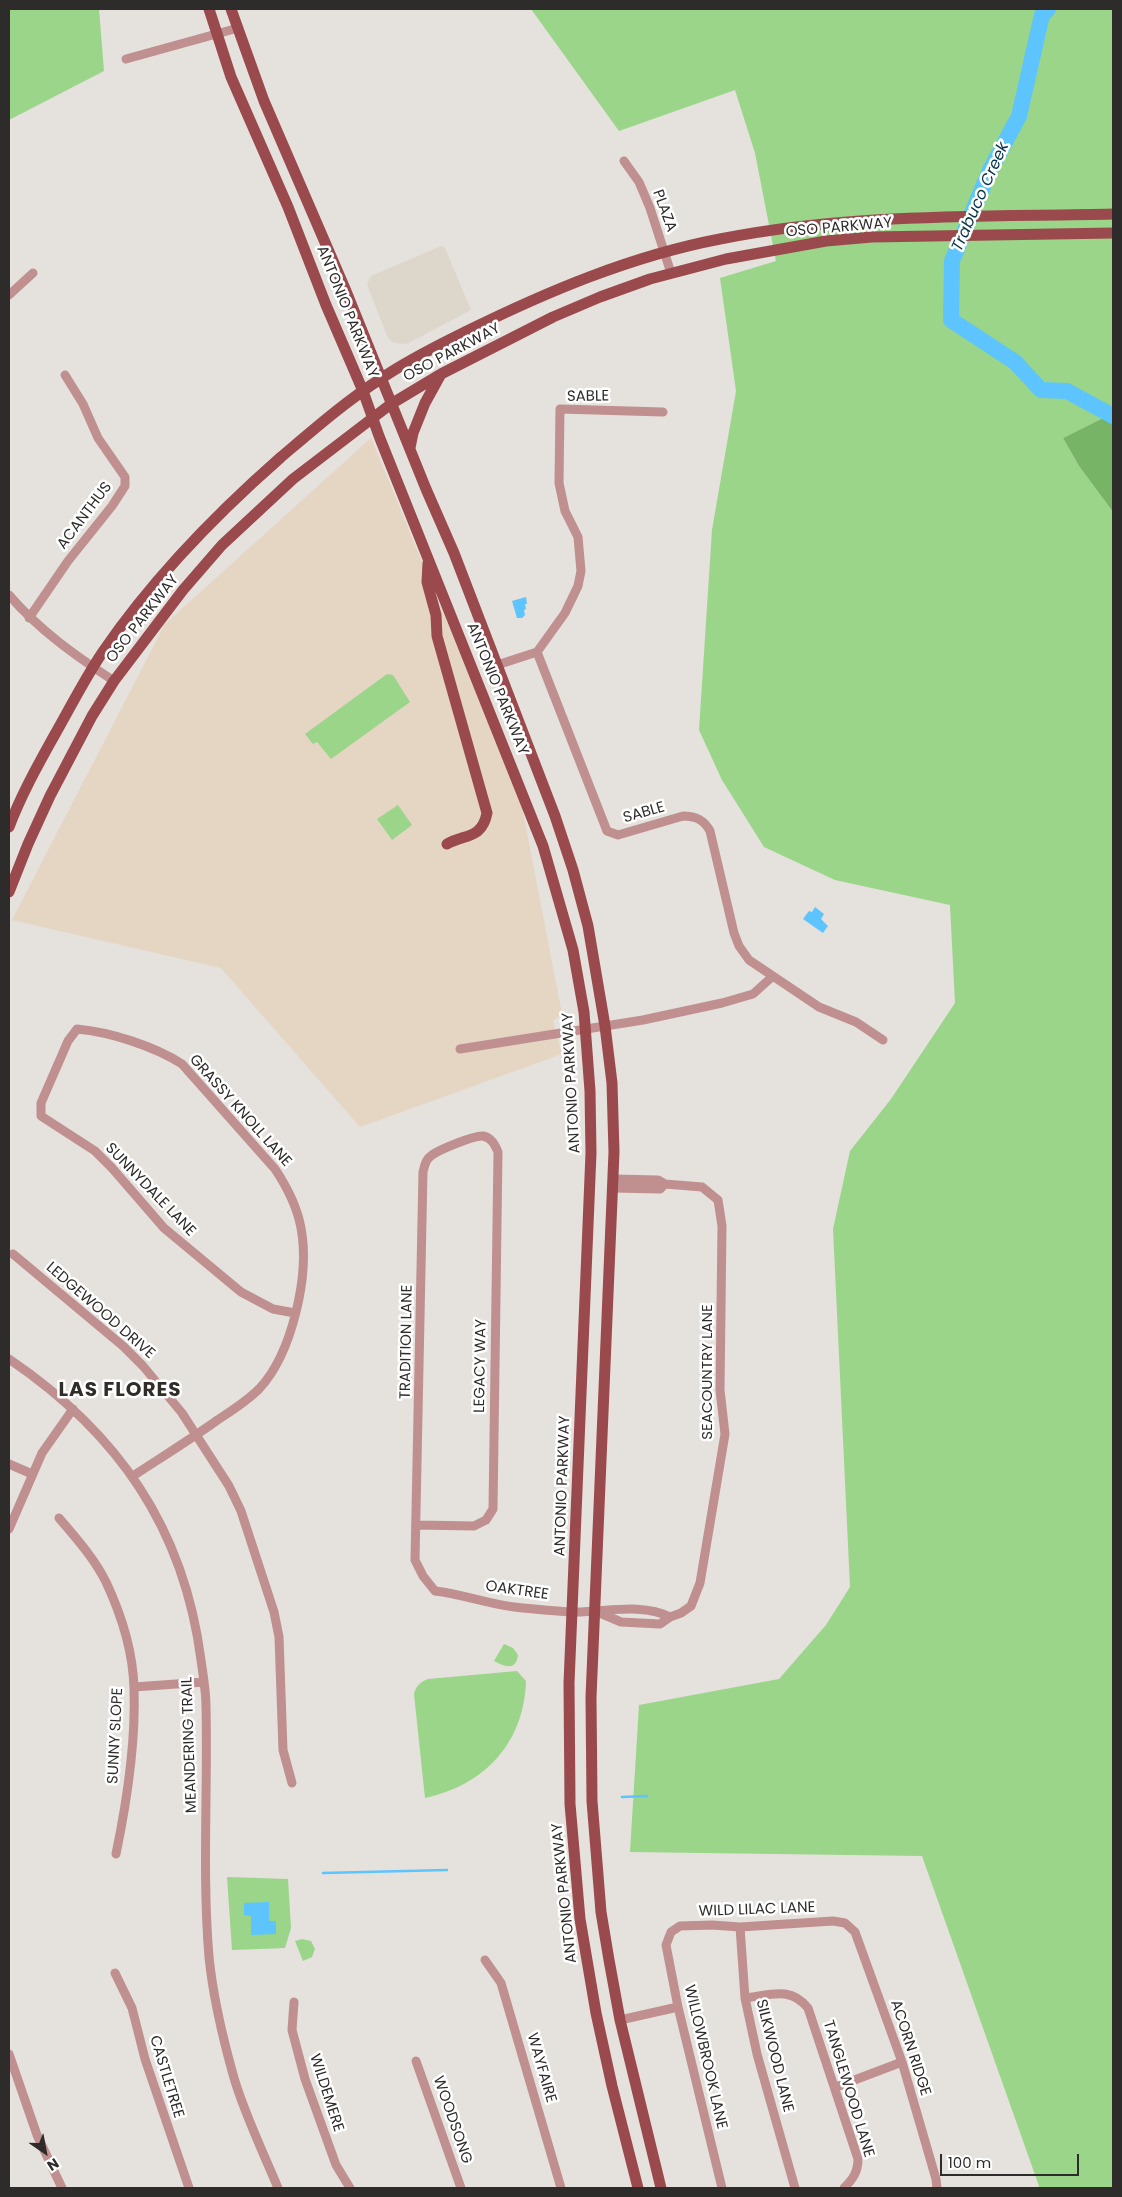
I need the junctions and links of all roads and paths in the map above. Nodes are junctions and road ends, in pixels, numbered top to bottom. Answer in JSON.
{"nodes":[{"id":1,"x":209,"y":9,"type":"edge"},
{"id":2,"x":232,"y":9,"type":"edge"},
{"id":3,"x":238,"y":28,"type":"junction"},
{"id":4,"x":217,"y":33,"type":"junction"},
{"id":5,"x":126,"y":59,"type":"dead end"},
{"id":6,"x":624,"y":161,"type":"dead end"},
{"id":7,"x":288,"y":207,"type":"junction"},
{"id":8,"x":311,"y":209,"type":"junction"},
{"id":9,"x":1113,"y":214,"type":"edge"},
{"id":10,"x":1113,"y":233,"type":"edge"},
{"id":11,"x":664,"y":252,"type":"junction"},
{"id":12,"x":33,"y":273,"type":"dead end"},
{"id":13,"x":671,"y":274,"type":"junction"},
{"id":14,"x":9,"y":295,"type":"edge"},
{"id":15,"x":441,"y":374,"type":"junction"},
{"id":16,"x":65,"y":375,"type":"dead end"},
{"id":17,"x":382,"y":378,"type":"junction"},
{"id":18,"x":363,"y":391,"type":"junction"},
{"id":19,"x":391,"y":404,"type":"junction"},
{"id":20,"x":663,"y":412,"type":"dead end"},
{"id":21,"x":372,"y":418,"type":"junction"},
{"id":22,"x":410,"y":448,"type":"junction"},
{"id":23,"x":428,"y":559,"type":"junction"},
{"id":24,"x":9,"y":595,"type":"edge"},
{"id":25,"x":29,"y":618,"type":"junction"},
{"id":26,"x":537,"y":652,"type":"junction"},
{"id":27,"x":498,"y":666,"type":"junction"},
{"id":28,"x":93,"y":668,"type":"junction"},
{"id":29,"x":114,"y":681,"type":"junction"},
{"id":30,"x":9,"y":827,"type":"edge"},
{"id":31,"x":447,"y":844,"type":"dead end"},
{"id":32,"x":9,"y":892,"type":"edge"},
{"id":33,"x":773,"y":976,"type":"junction"},
{"id":34,"x":605,"y":1026,"type":"junction"},
{"id":35,"x":77,"y":1030,"type":"joint"},
{"id":36,"x":586,"y":1030,"type":"junction"},
{"id":37,"x":883,"y":1040,"type":"dead end"},
{"id":38,"x":460,"y":1048,"type":"dead end"},
{"id":39,"x":493,"y":1141,"type":"joint"},
{"id":40,"x":613,"y":1184,"type":"junction"},
{"id":41,"x":13,"y":1254,"type":"dead end"},
{"id":42,"x":295,"y":1312,"type":"junction"},
{"id":43,"x":9,"y":1359,"type":"edge"},
{"id":44,"x":73,"y":1409,"type":"junction"},
{"id":45,"x":197,"y":1435,"type":"junction"},
{"id":46,"x":9,"y":1464,"type":"edge"},
{"id":47,"x":32,"y":1474,"type":"junction"},
{"id":48,"x":133,"y":1476,"type":"junction"},
{"id":49,"x":59,"y":1518,"type":"dead end"},
{"id":50,"x":417,"y":1526,"type":"junction"},
{"id":51,"x":9,"y":1529,"type":"edge"},
{"id":52,"x":436,"y":1591,"type":"joint"},
{"id":53,"x":595,"y":1611,"type":"junction"},
{"id":54,"x":572,"y":1612,"type":"junction"},
{"id":55,"x":670,"y":1617,"type":"junction"},
{"id":56,"x":204,"y":1682,"type":"junction"},
{"id":57,"x":134,"y":1687,"type":"junction"},
{"id":58,"x":292,"y":1783,"type":"dead end"},
{"id":59,"x":116,"y":1854,"type":"dead end"},
{"id":60,"x":845,"y":1923,"type":"joint"},
{"id":61,"x":740,"y":1927,"type":"junction"},
{"id":62,"x":671,"y":1932,"type":"joint"},
{"id":63,"x":484,"y":1960,"type":"dead end"},
{"id":64,"x":115,"y":1973,"type":"dead end"},
{"id":65,"x":745,"y":1998,"type":"junction"},
{"id":66,"x":294,"y":2002,"type":"dead end"},
{"id":67,"x":678,"y":2008,"type":"junction"},
{"id":68,"x":620,"y":2020,"type":"junction"},
{"id":69,"x":9,"y":2054,"type":"edge"},
{"id":70,"x":416,"y":2061,"type":"dead end"},
{"id":71,"x":902,"y":2062,"type":"junction"},
{"id":72,"x":836,"y":2087,"type":"junction"},
{"id":73,"x":62,"y":2188,"type":"edge"},
{"id":74,"x":189,"y":2188,"type":"edge"},
{"id":75,"x":278,"y":2188,"type":"edge"},
{"id":76,"x":350,"y":2188,"type":"edge"},
{"id":77,"x":461,"y":2188,"type":"edge"},
{"id":78,"x":561,"y":2188,"type":"edge"},
{"id":79,"x":638,"y":2188,"type":"edge"},
{"id":80,"x":661,"y":2188,"type":"edge"},
{"id":81,"x":722,"y":2188,"type":"edge"},
{"id":82,"x":795,"y":2188,"type":"edge"},
{"id":83,"x":844,"y":2188,"type":"edge"},
{"id":84,"x":937,"y":2188,"type":"edge"}],
"edges":[{"from":1,"to":4,"type":"main road","name":"ANTONIO PARKWAY"},
{"from":2,"to":3,"type":"main road","name":"ANTONIO PARKWAY"},
{"from":3,"to":4,"type":"street"},
{"from":3,"to":8,"type":"main road","name":"ANTONIO PARKWAY"},
{"from":4,"to":5,"type":"street"},
{"from":4,"to":7,"type":"main road","name":"ANTONIO PARKWAY"},
{"from":6,"to":11,"type":"street","name":"PLAZA"},
{"from":7,"to":8,"type":"main road"},
{"from":7,"to":18,"type":"main road","name":"ANTONIO PARKWAY"},
{"from":8,"to":17,"type":"main road","name":"ANTONIO PARKWAY"},
{"from":9,"to":11,"type":"main road","name":"OSO PARKWAY"},
{"from":10,"to":13,"type":"main road","name":"OSO PARKWAY"},
{"from":11,"to":13,"type":"street","name":"PLAZA"},
{"from":11,"to":17,"type":"main road","name":"OSO PARKWAY"},
{"from":12,"to":14,"type":"street"},
{"from":13,"to":15,"type":"main road","name":"OSO PARKWAY"},
{"from":15,"to":19,"type":"main road","name":"OSO PARKWAY"},
{"from":15,"to":22,"type":"main road"},
{"from":16,"to":25,"type":"street","name":"ACANTHUS"},
{"from":17,"to":18,"type":"main road","name":"OSO PARKWAY"},
{"from":17,"to":19,"type":"main road","name":"ANTONIO PARKWAY"},
{"from":18,"to":21,"type":"main road","name":"ANTONIO PARKWAY"},
{"from":18,"to":28,"type":"main road","name":"OSO PARKWAY"},
{"from":19,"to":21,"type":"main road","name":"OSO PARKWAY"},
{"from":19,"to":22,"type":"main road","name":"ANTONIO PARKWAY"},
{"from":20,"to":26,"type":"street","name":"SABLE"},
{"from":21,"to":23,"type":"main road","name":"ANTONIO PARKWAY"},
{"from":21,"to":29,"type":"main road","name":"OSO PARKWAY"},
{"from":22,"to":27,"type":"main road","name":"ANTONIO PARKWAY"},
{"from":23,"to":31,"type":"main road"},
{"from":23,"to":36,"type":"main road","name":"ANTONIO PARKWAY"},
{"from":24,"to":25,"type":"street"},
{"from":25,"to":28,"type":"street"},
{"from":26,"to":27,"type":"street"},
{"from":26,"to":33,"type":"street","name":"SABLE"},
{"from":27,"to":34,"type":"main road","name":"ANTONIO PARKWAY"},
{"from":28,"to":29,"type":"street"},
{"from":28,"to":30,"type":"main road","name":"OSO PARKWAY"},
{"from":29,"to":32,"type":"main road","name":"OSO PARKWAY"},
{"from":33,"to":34,"type":"street"},
{"from":33,"to":37,"type":"street","name":"SABLE"},
{"from":34,"to":36,"type":"street"},
{"from":34,"to":40,"type":"main road","name":"ANTONIO PARKWAY"},
{"from":35,"to":42,"type":"street","name":"GRASSY KNOLL LANE"},
{"from":35,"to":42,"type":"street","name":"SUNNYDALE LANE"},
{"from":36,"to":38,"type":"street"},
{"from":36,"to":54,"type":"main road","name":"ANTONIO PARKWAY"},
{"from":39,"to":50,"type":"street","name":"TRADITION LANE"},
{"from":39,"to":50,"type":"street","name":"LEGACY WAY"},
{"from":40,"to":53,"type":"main road","name":"ANTONIO PARKWAY"},
{"from":40,"to":55,"type":"street","name":"SEACOUNTRY LANE"},
{"from":41,"to":45,"type":"street","name":"LEDGEWOOD DRIVE"},
{"from":42,"to":45,"type":"street","name":"GRASSY KNOLL LANE"},
{"from":43,"to":44,"type":"street","name":"MEANDERING TRAIL"},
{"from":44,"to":47,"type":"street"},
{"from":44,"to":48,"type":"street","name":"MEANDERING TRAIL"},
{"from":45,"to":48,"type":"street","name":"GRASSY KNOLL LANE"},
{"from":45,"to":58,"type":"street","name":"LEDGEWOOD DRIVE"},
{"from":46,"to":47,"type":"street"},
{"from":47,"to":51,"type":"street"},
{"from":48,"to":56,"type":"street","name":"MEANDERING TRAIL"},
{"from":49,"to":57,"type":"street","name":"SUNNY SLOPE"},
{"from":50,"to":52,"type":"street","name":"TRADITION LANE"},
{"from":52,"to":54,"type":"street","name":"OAKTREE"},
{"from":53,"to":54,"type":"street","name":"OAKTREE"},
{"from":53,"to":55,"type":"street"},
{"from":53,"to":55,"type":"street","name":"SEACOUNTRY LANE"},
{"from":53,"to":68,"type":"main road","name":"ANTONIO PARKWAY"},
{"from":54,"to":79,"type":"main road","name":"ANTONIO PARKWAY"},
{"from":56,"to":57,"type":"street"},
{"from":56,"to":75,"type":"street","name":"MEANDERING TRAIL"},
{"from":57,"to":59,"type":"street","name":"SUNNY SLOPE"},
{"from":60,"to":61,"type":"street","name":"WILD LILAC LANE"},
{"from":60,"to":71,"type":"street","name":"ACORN RIDGE"},
{"from":61,"to":62,"type":"street","name":"WILD LILAC LANE"},
{"from":61,"to":65,"type":"street","name":"SILKWOOD LANE"},
{"from":62,"to":67,"type":"street","name":"WILLOWBROOK LANE"},
{"from":63,"to":78,"type":"street","name":"WAYFAIRE"},
{"from":64,"to":74,"type":"street","name":"CASTLETREE"},
{"from":65,"to":72,"type":"street","name":"TANGLEWOOD LANE"},
{"from":65,"to":82,"type":"street","name":"SILKWOOD LANE"},
{"from":66,"to":76,"type":"street","name":"WILDEMERE"},
{"from":67,"to":68,"type":"street"},
{"from":67,"to":81,"type":"street","name":"WILLOWBROOK LANE"},
{"from":68,"to":80,"type":"main road","name":"ANTONIO PARKWAY"},
{"from":69,"to":73,"type":"street"},
{"from":70,"to":77,"type":"street","name":"WOODSONG"},
{"from":71,"to":72,"type":"street"},
{"from":71,"to":84,"type":"street","name":"ACORN RIDGE"},
{"from":72,"to":83,"type":"street","name":"TANGLEWOOD LANE"}]}
